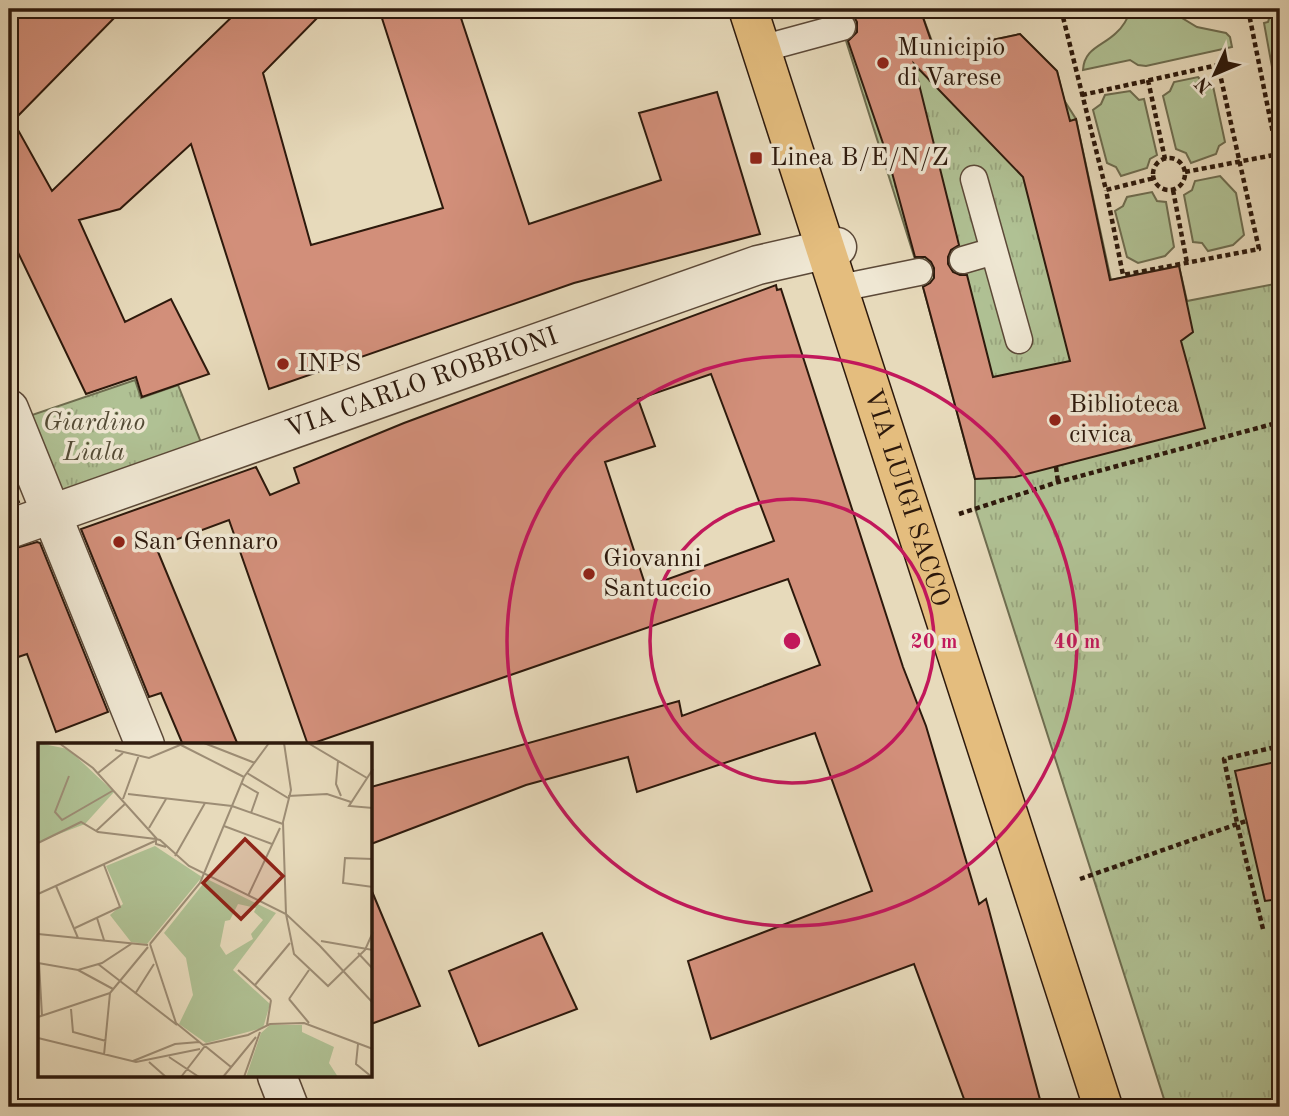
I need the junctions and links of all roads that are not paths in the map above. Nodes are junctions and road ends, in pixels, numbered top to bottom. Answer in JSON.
{"nodes":[{"id":1,"x":748,"y":9,"type":"edge"},
{"id":2,"x":759,"y":9,"type":"edge"},
{"id":3,"x":842,"y":27,"type":"dead end"},
{"id":4,"x":772,"y":46,"type":"junction"},
{"id":5,"x":974,"y":179,"type":"dead end"},
{"id":6,"x":832,"y":249,"type":"junction"},
{"id":7,"x":994,"y":251,"type":"junction"},
{"id":8,"x":963,"y":260,"type":"dead end"},
{"id":9,"x":919,"y":272,"type":"dead end"},
{"id":10,"x":850,"y":286,"type":"junction"},
{"id":11,"x":1019,"y":340,"type":"dead end"},
{"id":12,"x":9,"y":409,"type":"edge"},
{"id":13,"x":52,"y":514,"type":"junction"},
{"id":14,"x":9,"y":528,"type":"edge"},
{"id":15,"x":144,"y":743,"type":"edge"},
{"id":16,"x":278,"y":1078,"type":"edge"},
{"id":17,"x":289,"y":1107,"type":"edge"},
{"id":18,"x":1103,"y":1107,"type":"edge"},
{"id":19,"x":1114,"y":1107,"type":"edge"}],
"edges":[{"from":1,"to":6,"type":"main road","name":"VIA LUIGI SACCO"},
{"from":2,"to":4,"type":"main road","name":"VIA LUIGI SACCO"},
{"from":3,"to":4,"type":"lane"},
{"from":4,"to":6,"type":"main road","name":"VIA LUIGI SACCO"},
{"from":5,"to":7,"type":"lane"},
{"from":6,"to":10,"type":"main road","name":"VIA LUIGI SACCO"},
{"from":6,"to":13,"type":"street","name":"VIA CARLO ROBBIONI"},
{"from":6,"to":18,"type":"main road","name":"VIA LUIGI SACCO"},
{"from":7,"to":8,"type":"lane"},
{"from":7,"to":11,"type":"lane"},
{"from":9,"to":10,"type":"lane"},
{"from":10,"to":19,"type":"main road","name":"VIA LUIGI SACCO"},
{"from":12,"to":13,"type":"street"},
{"from":13,"to":14,"type":"street","name":"VIA CARLO ROBBIONI"},
{"from":13,"to":15,"type":"street"},
{"from":16,"to":17,"type":"street"}]}
